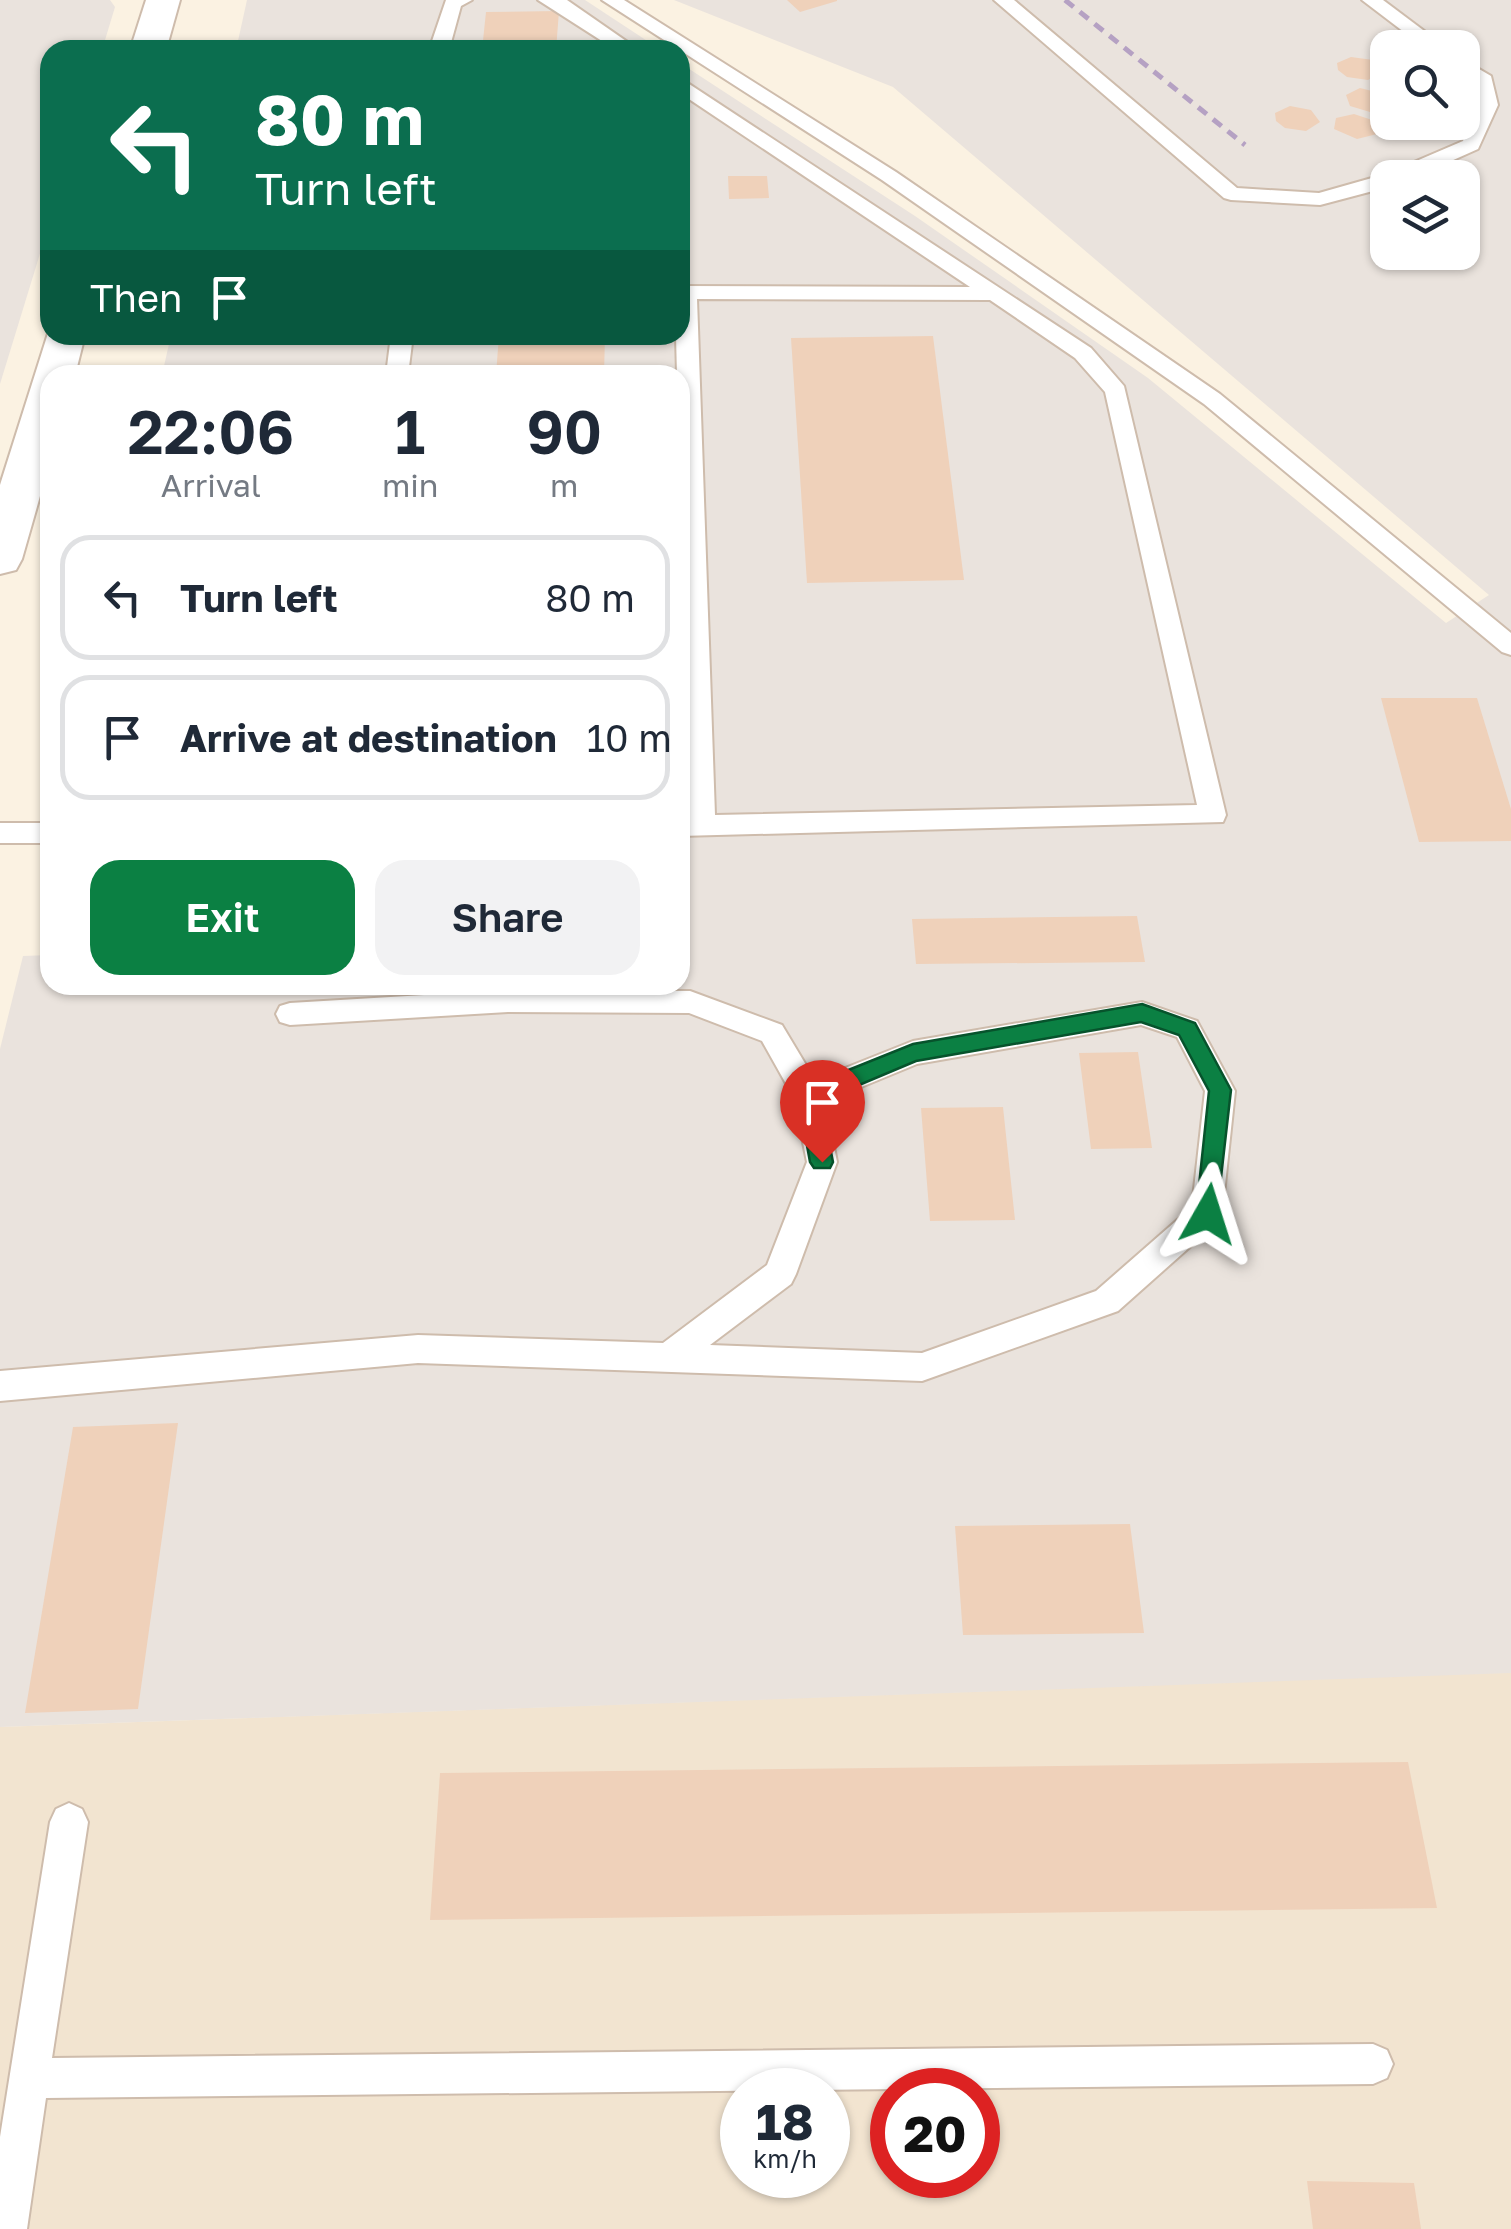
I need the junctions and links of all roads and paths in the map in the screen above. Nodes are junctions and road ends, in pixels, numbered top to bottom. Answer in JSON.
{"nodes":[{"id":1,"x":163,"y":0,"type":"edge"},
{"id":2,"x":464,"y":0,"type":"edge"},
{"id":3,"x":547,"y":0,"type":"edge"},
{"id":4,"x":611,"y":0,"type":"edge"},
{"id":5,"x":1003,"y":0,"type":"edge"},
{"id":6,"x":1371,"y":0,"type":"edge"},
{"id":7,"x":1413,"y":30,"type":"edge"},
{"id":8,"x":151,"y":40,"type":"edge"},
{"id":9,"x":442,"y":40,"type":"edge"},
{"id":10,"x":614,"y":40,"type":"edge"},
{"id":11,"x":674,"y":40,"type":"edge"},
{"id":12,"x":690,"y":50,"type":"edge"},
{"id":13,"x":1480,"y":77,"type":"edge"},
{"id":14,"x":690,"y":91,"type":"edge"},
{"id":15,"x":1480,"y":124,"type":"edge"},
{"id":16,"x":1473,"y":140,"type":"edge"},
{"id":17,"x":1435,"y":160,"type":"edge"},
{"id":18,"x":1370,"y":184,"type":"edge"},
{"id":19,"x":690,"y":292,"type":"edge"},
{"id":20,"x":994,"y":294,"type":"junction"},
{"id":21,"x":40,"y":421,"type":"edge"},
{"id":22,"x":0,"y":559,"type":"edge"},
{"id":23,"x":1511,"y":646,"type":"edge"},
{"id":24,"x":690,"y":759,"type":"edge"},
{"id":25,"x":691,"y":826,"type":"edge"},
{"id":26,"x":0,"y":833,"type":"edge"},
{"id":27,"x":40,"y":833,"type":"edge"},
{"id":28,"x":290,"y":1014,"type":"dead end"},
{"id":29,"x":809,"y":1096,"type":"junction"},
{"id":30,"x":668,"y":1358,"type":"junction"},
{"id":31,"x":0,"y":1386,"type":"edge"},
{"id":32,"x":69,"y":1822,"type":"dead end"},
{"id":33,"x":1374,"y":2064,"type":"dead end"},
{"id":34,"x":30,"y":2078,"type":"junction"},
{"id":35,"x":6,"y":2229,"type":"edge"}],
"edges":[{"from":1,"to":8,"type":"street"},
{"from":2,"to":9,"type":"lane"},
{"from":3,"to":10,"type":"lane"},
{"from":4,"to":11,"type":"lane"},
{"from":5,"to":18,"type":"lane"},
{"from":6,"to":7,"type":"lane"},
{"from":12,"to":23,"type":"lane"},
{"from":13,"to":15,"type":"lane"},
{"from":14,"to":20,"type":"lane"},
{"from":16,"to":17,"type":"lane"},
{"from":19,"to":20,"type":"lane"},
{"from":20,"to":25,"type":"lane"},
{"from":21,"to":22,"type":"street"},
{"from":24,"to":25,"type":"lane"},
{"from":26,"to":27,"type":"lane"},
{"from":28,"to":29,"type":"lane"},
{"from":29,"to":30,"type":"lane"},
{"from":29,"to":30,"type":"lane"},
{"from":30,"to":31,"type":"lane"},
{"from":32,"to":34,"type":"lane"},
{"from":33,"to":34,"type":"lane"},
{"from":34,"to":35,"type":"lane"}]}
